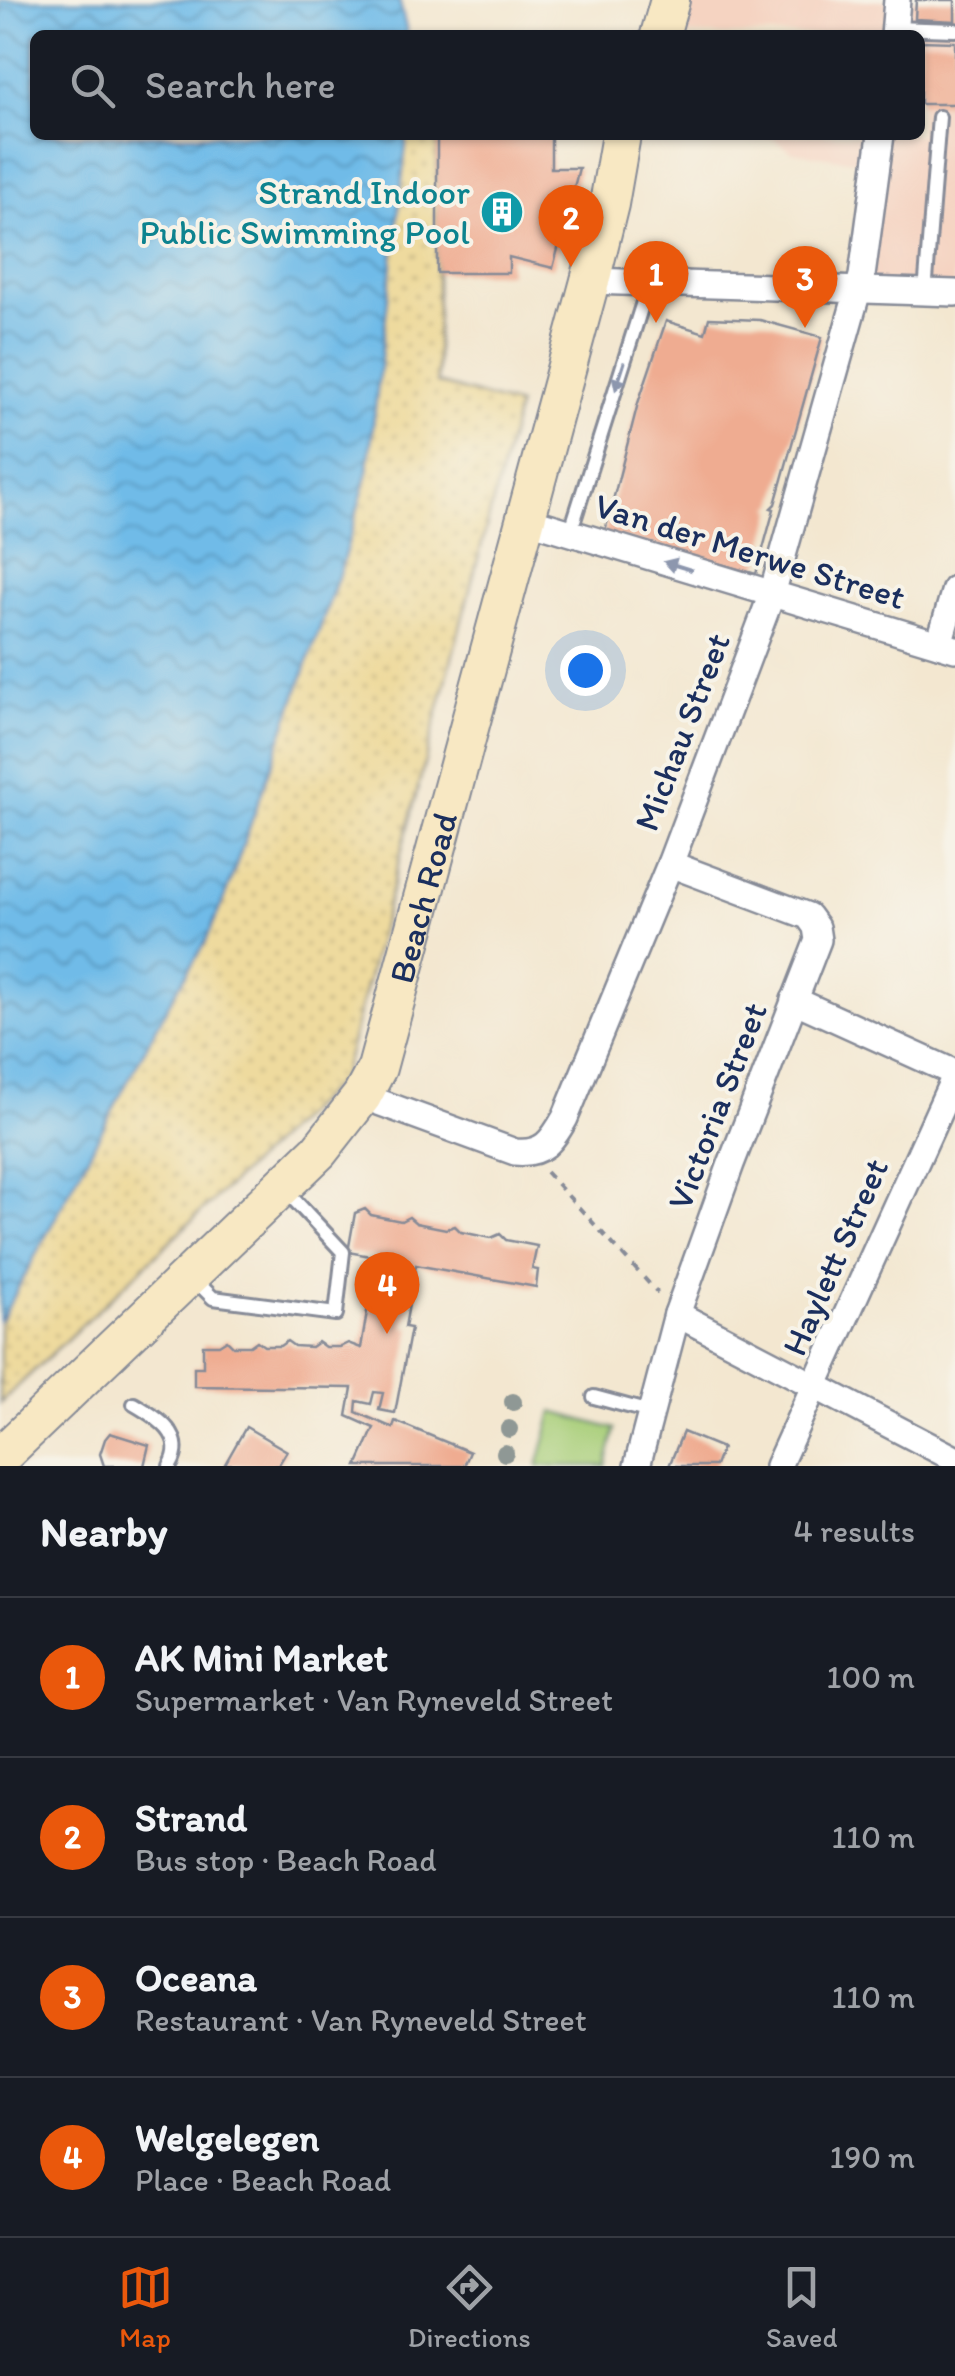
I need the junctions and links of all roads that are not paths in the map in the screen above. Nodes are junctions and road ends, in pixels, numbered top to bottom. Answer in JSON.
{"nodes":[{"id":1,"x":653,"y":0,"type":"edge"},
{"id":2,"x":670,"y":0,"type":"edge"},
{"id":3,"x":897,"y":0,"type":"edge"},
{"id":4,"x":645,"y":30,"type":"edge"},
{"id":5,"x":661,"y":30,"type":"edge"},
{"id":6,"x":894,"y":30,"type":"edge"},
{"id":7,"x":955,"y":30,"type":"edge"},
{"id":8,"x":925,"y":31,"type":"edge"},
{"id":9,"x":939,"y":116,"type":"dead end"},
{"id":10,"x":619,"y":140,"type":"edge"},
{"id":11,"x":632,"y":140,"type":"edge"},
{"id":12,"x":880,"y":140,"type":"edge"},
{"id":13,"x":609,"y":204,"type":"junction"},
{"id":14,"x":590,"y":281,"type":"junction"},
{"id":15,"x":649,"y":283,"type":"junction"},
{"id":16,"x":858,"y":292,"type":"junction"},
{"id":17,"x":925,"y":292,"type":"junction"},
{"id":18,"x":955,"y":293,"type":"edge"},
{"id":19,"x":525,"y":518,"type":"junction"},
{"id":20,"x":570,"y":532,"type":"junction"},
{"id":21,"x":955,"y":589,"type":"edge"},
{"id":22,"x":772,"y":594,"type":"junction"},
{"id":23,"x":947,"y":647,"type":"edge"},
{"id":24,"x":670,"y":864,"type":"junction"},
{"id":25,"x":794,"y":1000,"type":"junction"},
{"id":26,"x":955,"y":1074,"type":"edge"},
{"id":27,"x":362,"y":1096,"type":"junction"},
{"id":28,"x":282,"y":1188,"type":"junction"},
{"id":29,"x":190,"y":1276,"type":"junction"},
{"id":30,"x":677,"y":1314,"type":"junction"},
{"id":31,"x":815,"y":1386,"type":"junction"},
{"id":32,"x":594,"y":1397,"type":"dead end"},
{"id":33,"x":134,"y":1404,"type":"dead end"},
{"id":34,"x":650,"y":1412,"type":"junction"},
{"id":35,"x":0,"y":1457,"type":"edge"},
{"id":36,"x":955,"y":1459,"type":"edge"},
{"id":37,"x":170,"y":1466,"type":"edge"},
{"id":38,"x":636,"y":1466,"type":"edge"},
{"id":39,"x":778,"y":1466,"type":"edge"}],
"edges":[{"from":1,"to":4,"type":"street"},
{"from":2,"to":5,"type":"street"},
{"from":3,"to":6,"type":"street"},
{"from":7,"to":8,"type":"lane"},
{"from":9,"to":17,"type":"lane"},
{"from":10,"to":13,"type":"street","name":"Beach Road"},
{"from":11,"to":13,"type":"street","name":"Beach Road"},
{"from":12,"to":16,"type":"street","name":"Michau Street"},
{"from":13,"to":14,"type":"street","name":"Beach Road"},
{"from":14,"to":15,"type":"street"},
{"from":14,"to":19,"type":"street","name":"Beach Road"},
{"from":15,"to":16,"type":"street"},
{"from":15,"to":20,"type":"lane","one_way":true},
{"from":16,"to":17,"type":"street"},
{"from":16,"to":22,"type":"street","name":"Michau Street"},
{"from":17,"to":18,"type":"street"},
{"from":19,"to":20,"type":"street","name":"Van der Merwe Street"},
{"from":19,"to":27,"type":"street","name":"Beach Road"},
{"from":22,"to":20,"type":"street","name":"Van der Merwe Street","one_way":true},
{"from":21,"to":23,"type":"street"},
{"from":22,"to":23,"type":"street","name":"Van der Merwe Street"},
{"from":22,"to":24,"type":"street","name":"Michau Street"},
{"from":24,"to":25,"type":"street","name":"Victoria Street"},
{"from":24,"to":27,"type":"street","name":"Michau Street"},
{"from":25,"to":26,"type":"street"},
{"from":25,"to":30,"type":"street","name":"Victoria Street"},
{"from":26,"to":31,"type":"street","name":"Haylett Street"},
{"from":27,"to":28,"type":"street","name":"Beach Road"},
{"from":28,"to":29,"type":"street","name":"Beach Road"},
{"from":28,"to":29,"type":"lane"},
{"from":29,"to":35,"type":"street","name":"Beach Road"},
{"from":30,"to":31,"type":"street"},
{"from":30,"to":34,"type":"street","name":"Victoria Street"},
{"from":31,"to":36,"type":"street"},
{"from":31,"to":39,"type":"street","name":"Haylett Street"},
{"from":32,"to":34,"type":"lane"},
{"from":33,"to":37,"type":"lane"},
{"from":34,"to":38,"type":"street","name":"Victoria Street"}]}
